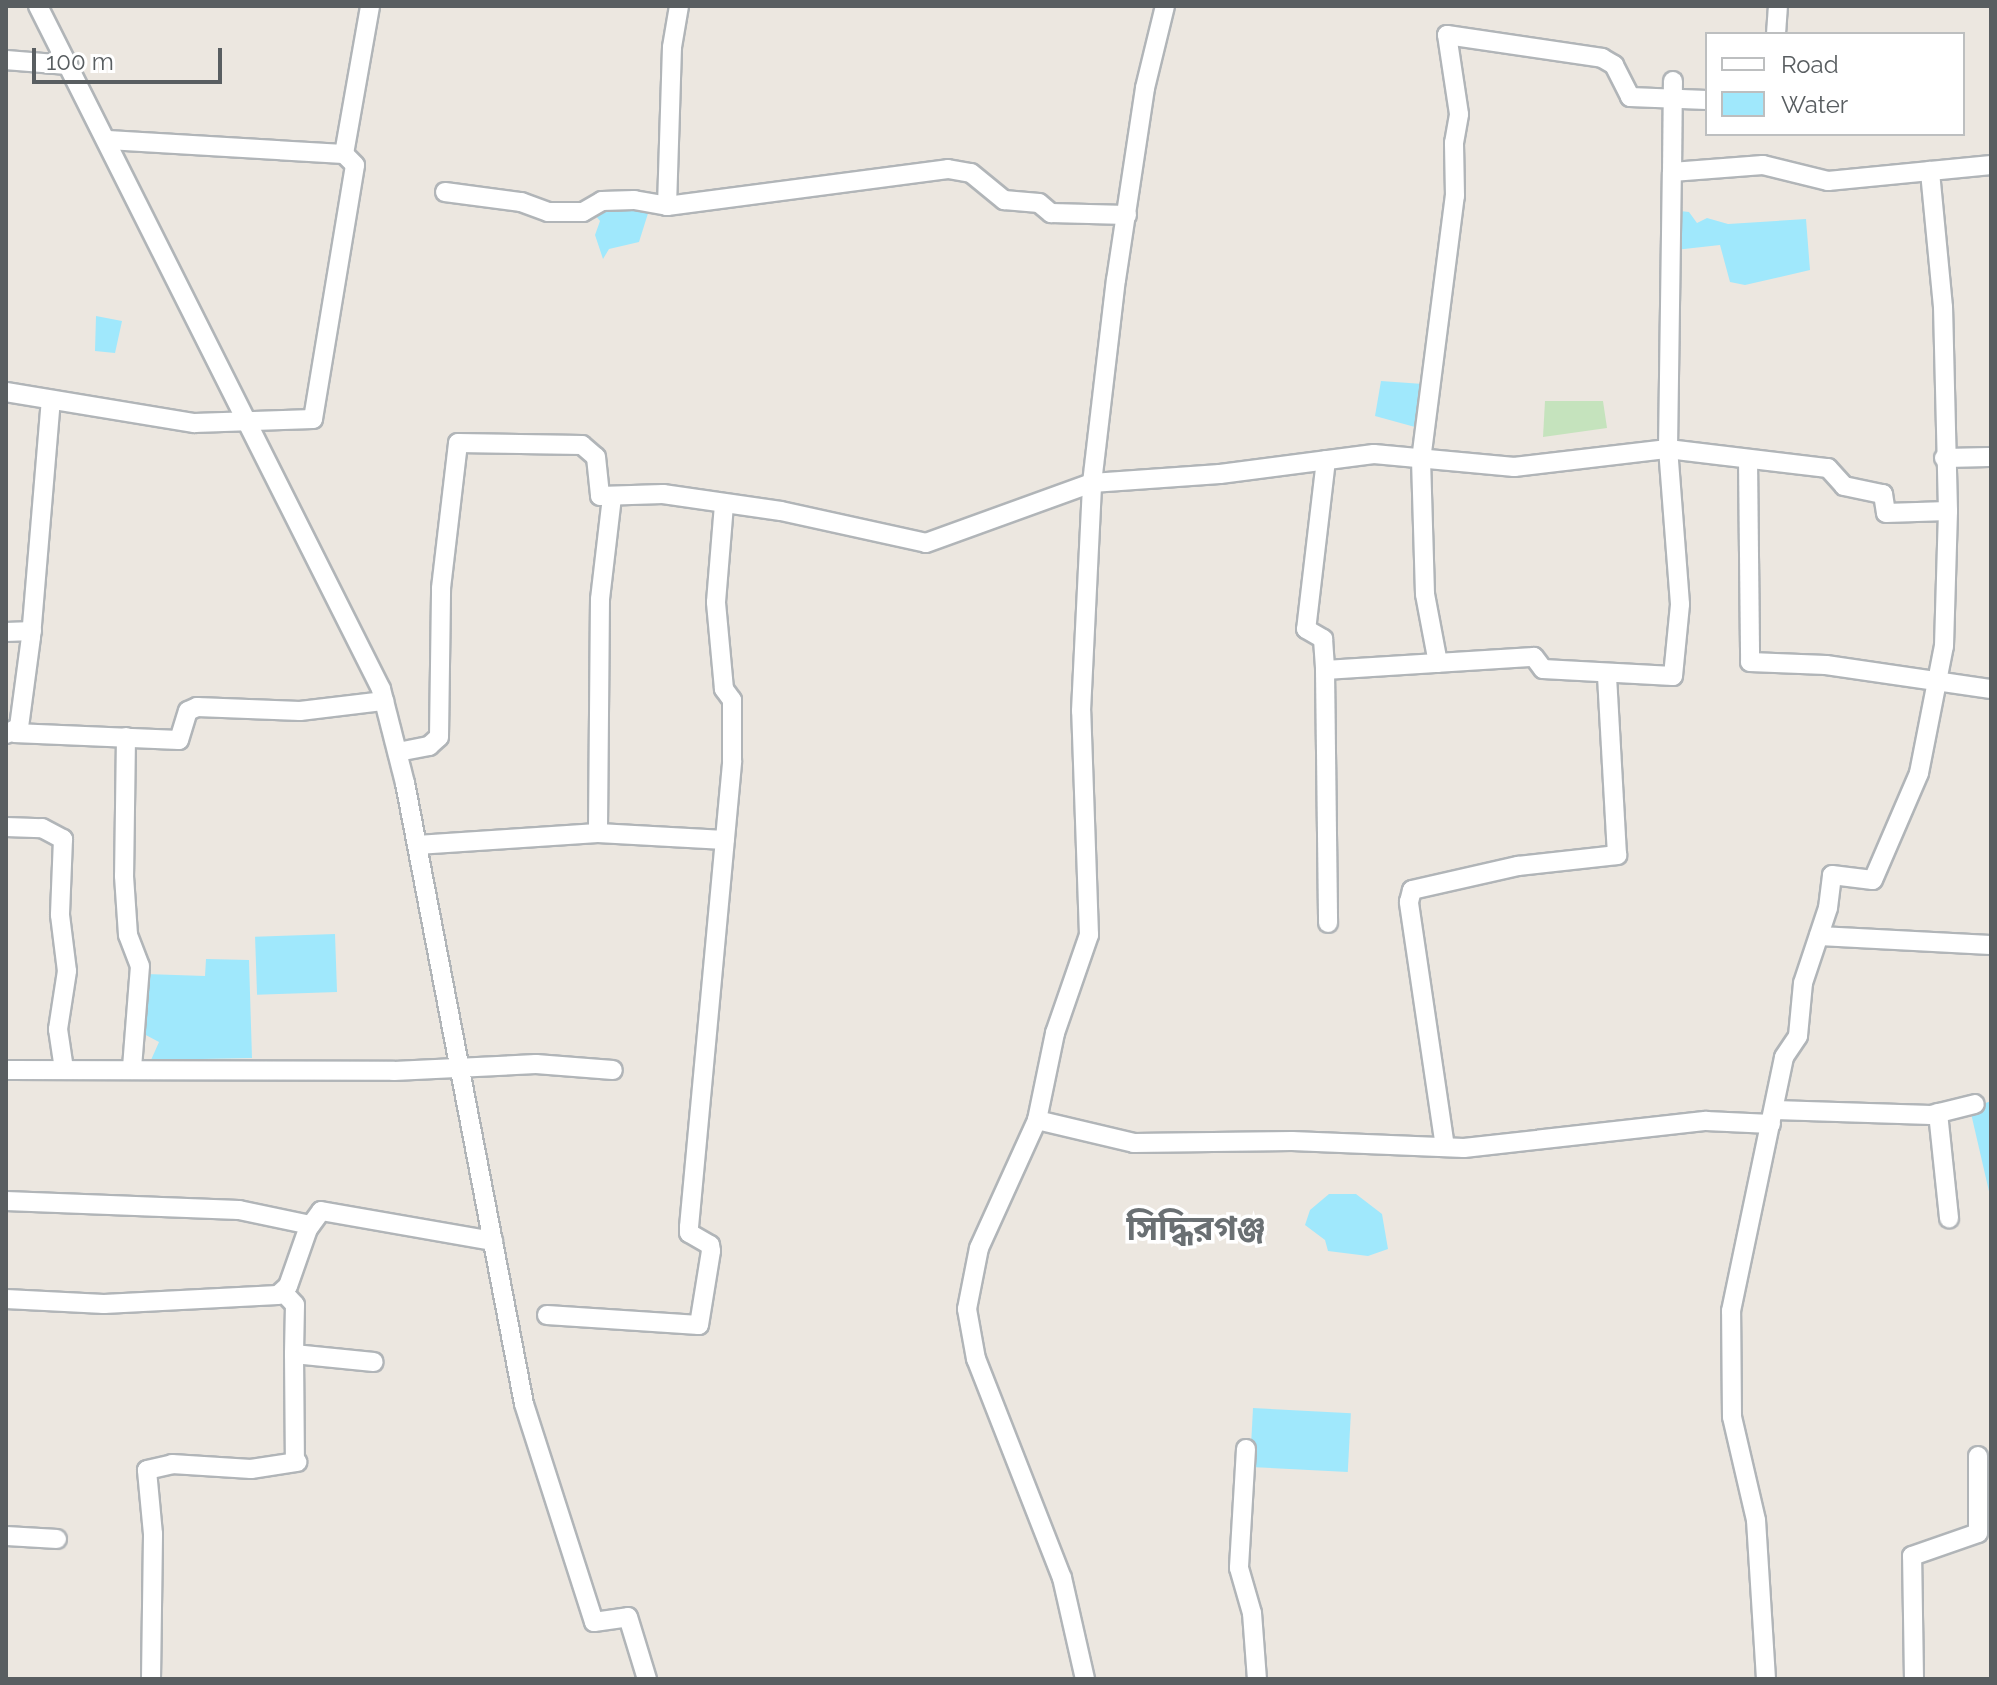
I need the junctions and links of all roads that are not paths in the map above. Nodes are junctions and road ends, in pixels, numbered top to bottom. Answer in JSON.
{"nodes":[{"id":1,"x":38,"y":6,"type":"edge"},
{"id":2,"x":370,"y":6,"type":"edge"},
{"id":3,"x":679,"y":6,"type":"edge"},
{"id":4,"x":1165,"y":6,"type":"edge"},
{"id":5,"x":1778,"y":6,"type":"edge"},
{"id":6,"x":1776,"y":32,"type":"edge"},
{"id":7,"x":6,"y":60,"type":"edge"},
{"id":8,"x":68,"y":65,"type":"junction"},
{"id":9,"x":1673,"y":81,"type":"dead end"},
{"id":10,"x":1705,"y":100,"type":"edge"},
{"id":11,"x":1672,"y":101,"type":"junction"},
{"id":12,"x":108,"y":140,"type":"junction"},
{"id":13,"x":344,"y":154,"type":"junction"},
{"id":14,"x":1991,"y":165,"type":"edge"},
{"id":15,"x":1930,"y":171,"type":"junction"},
{"id":16,"x":1672,"y":172,"type":"junction"},
{"id":17,"x":445,"y":192,"type":"dead end"},
{"id":18,"x":667,"y":206,"type":"junction"},
{"id":19,"x":1127,"y":215,"type":"junction"},
{"id":20,"x":6,"y":392,"type":"edge"},
{"id":21,"x":51,"y":401,"type":"junction"},
{"id":22,"x":248,"y":424,"type":"junction"},
{"id":23,"x":1668,"y":449,"type":"junction"},
{"id":24,"x":1991,"y":457,"type":"edge"},
{"id":25,"x":1944,"y":458,"type":"junction"},
{"id":26,"x":1748,"y":459,"type":"junction"},
{"id":27,"x":1326,"y":460,"type":"junction"},
{"id":28,"x":1421,"y":460,"type":"junction"},
{"id":29,"x":1092,"y":483,"type":"junction"},
{"id":30,"x":612,"y":497,"type":"junction"},
{"id":31,"x":724,"y":504,"type":"junction"},
{"id":32,"x":1948,"y":511,"type":"junction"},
{"id":33,"x":32,"y":631,"type":"junction"},
{"id":34,"x":6,"y":632,"type":"edge"},
{"id":35,"x":1438,"y":663,"type":"junction"},
{"id":36,"x":1325,"y":670,"type":"junction"},
{"id":37,"x":1607,"y":676,"type":"junction"},
{"id":38,"x":1935,"y":683,"type":"junction"},
{"id":39,"x":1991,"y":689,"type":"edge"},
{"id":40,"x":384,"y":701,"type":"junction"},
{"id":41,"x":10,"y":733,"type":"edge"},
{"id":42,"x":126,"y":737,"type":"junction"},
{"id":43,"x":398,"y":752,"type":"junction"},
{"id":44,"x":6,"y":827,"type":"edge"},
{"id":45,"x":598,"y":833,"type":"junction"},
{"id":46,"x":725,"y":840,"type":"junction"},
{"id":47,"x":417,"y":845,"type":"junction"},
{"id":48,"x":1328,"y":923,"type":"dead end"},
{"id":49,"x":1819,"y":936,"type":"junction"},
{"id":50,"x":1991,"y":945,"type":"edge"},
{"id":51,"x":132,"y":1068,"type":"junction"},
{"id":52,"x":460,"y":1068,"type":"junction"},
{"id":53,"x":64,"y":1069,"type":"junction"},
{"id":54,"x":6,"y":1070,"type":"edge"},
{"id":55,"x":613,"y":1070,"type":"dead end"},
{"id":56,"x":1975,"y":1104,"type":"dead end"},
{"id":57,"x":1938,"y":1113,"type":"junction"},
{"id":58,"x":1773,"y":1117,"type":"junction"},
{"id":59,"x":1037,"y":1120,"type":"junction"},
{"id":60,"x":1445,"y":1147,"type":"junction"},
{"id":61,"x":6,"y":1201,"type":"edge"},
{"id":62,"x":1949,"y":1218,"type":"dead end"},
{"id":63,"x":310,"y":1225,"type":"junction"},
{"id":64,"x":493,"y":1241,"type":"junction"},
{"id":65,"x":284,"y":1293,"type":"junction"},
{"id":66,"x":6,"y":1299,"type":"edge"},
{"id":67,"x":547,"y":1315,"type":"dead end"},
{"id":68,"x":294,"y":1354,"type":"junction"},
{"id":69,"x":374,"y":1362,"type":"dead end"},
{"id":70,"x":1246,"y":1449,"type":"dead end"},
{"id":71,"x":1978,"y":1456,"type":"dead end"},
{"id":72,"x":6,"y":1536,"type":"edge"},
{"id":73,"x":57,"y":1539,"type":"dead end"},
{"id":74,"x":151,"y":1679,"type":"edge"},
{"id":75,"x":647,"y":1679,"type":"edge"},
{"id":76,"x":1085,"y":1679,"type":"edge"},
{"id":77,"x":1257,"y":1679,"type":"edge"},
{"id":78,"x":1766,"y":1679,"type":"edge"},
{"id":79,"x":1914,"y":1679,"type":"edge"}],
"edges":[{"from":1,"to":8,"type":"street"},
{"from":2,"to":13,"type":"street"},
{"from":3,"to":18,"type":"street"},
{"from":4,"to":19,"type":"street"},
{"from":5,"to":6,"type":"street"},
{"from":7,"to":8,"type":"street"},
{"from":8,"to":12,"type":"street"},
{"from":9,"to":11,"type":"street"},
{"from":10,"to":11,"type":"street"},
{"from":11,"to":16,"type":"street"},
{"from":11,"to":28,"type":"street"},
{"from":12,"to":13,"type":"street"},
{"from":12,"to":22,"type":"street"},
{"from":13,"to":22,"type":"street"},
{"from":14,"to":15,"type":"street"},
{"from":15,"to":16,"type":"street"},
{"from":15,"to":25,"type":"street"},
{"from":16,"to":23,"type":"street"},
{"from":17,"to":18,"type":"street"},
{"from":18,"to":19,"type":"street"},
{"from":19,"to":29,"type":"street"},
{"from":20,"to":21,"type":"street"},
{"from":21,"to":22,"type":"street"},
{"from":21,"to":33,"type":"street"},
{"from":22,"to":40,"type":"street"},
{"from":23,"to":26,"type":"street"},
{"from":23,"to":28,"type":"street"},
{"from":23,"to":37,"type":"street"},
{"from":24,"to":25,"type":"street"},
{"from":25,"to":32,"type":"street"},
{"from":26,"to":32,"type":"street"},
{"from":26,"to":38,"type":"street"},
{"from":27,"to":28,"type":"street"},
{"from":27,"to":29,"type":"street"},
{"from":27,"to":36,"type":"street"},
{"from":28,"to":35,"type":"street"},
{"from":29,"to":31,"type":"street"},
{"from":29,"to":59,"type":"street"},
{"from":30,"to":31,"type":"street"},
{"from":30,"to":43,"type":"street"},
{"from":30,"to":45,"type":"street"},
{"from":31,"to":46,"type":"street"},
{"from":32,"to":38,"type":"street"},
{"from":33,"to":34,"type":"street"},
{"from":33,"to":41,"type":"street"},
{"from":35,"to":36,"type":"street"},
{"from":35,"to":37,"type":"street"},
{"from":36,"to":48,"type":"street"},
{"from":37,"to":60,"type":"street"},
{"from":38,"to":39,"type":"street"},
{"from":38,"to":49,"type":"street"},
{"from":40,"to":42,"type":"street"},
{"from":40,"to":43,"type":"street"},
{"from":41,"to":42,"type":"street"},
{"from":42,"to":51,"type":"street"},
{"from":43,"to":47,"type":"street"},
{"from":44,"to":53,"type":"street"},
{"from":45,"to":46,"type":"street"},
{"from":45,"to":47,"type":"street"},
{"from":46,"to":67,"type":"street"},
{"from":47,"to":52,"type":"street"},
{"from":49,"to":50,"type":"street"},
{"from":49,"to":58,"type":"street"},
{"from":51,"to":52,"type":"street"},
{"from":51,"to":53,"type":"street"},
{"from":52,"to":55,"type":"street"},
{"from":52,"to":64,"type":"street"},
{"from":53,"to":54,"type":"street"},
{"from":56,"to":57,"type":"street"},
{"from":57,"to":58,"type":"street"},
{"from":57,"to":62,"type":"street"},
{"from":58,"to":60,"type":"street"},
{"from":58,"to":78,"type":"street"},
{"from":59,"to":60,"type":"street"},
{"from":59,"to":76,"type":"street"},
{"from":61,"to":63,"type":"street"},
{"from":63,"to":64,"type":"street"},
{"from":63,"to":65,"type":"street"},
{"from":64,"to":75,"type":"street"},
{"from":65,"to":66,"type":"street"},
{"from":65,"to":68,"type":"street"},
{"from":68,"to":69,"type":"street"},
{"from":68,"to":74,"type":"street"},
{"from":70,"to":77,"type":"street"},
{"from":71,"to":79,"type":"street"},
{"from":72,"to":73,"type":"street"}]}
